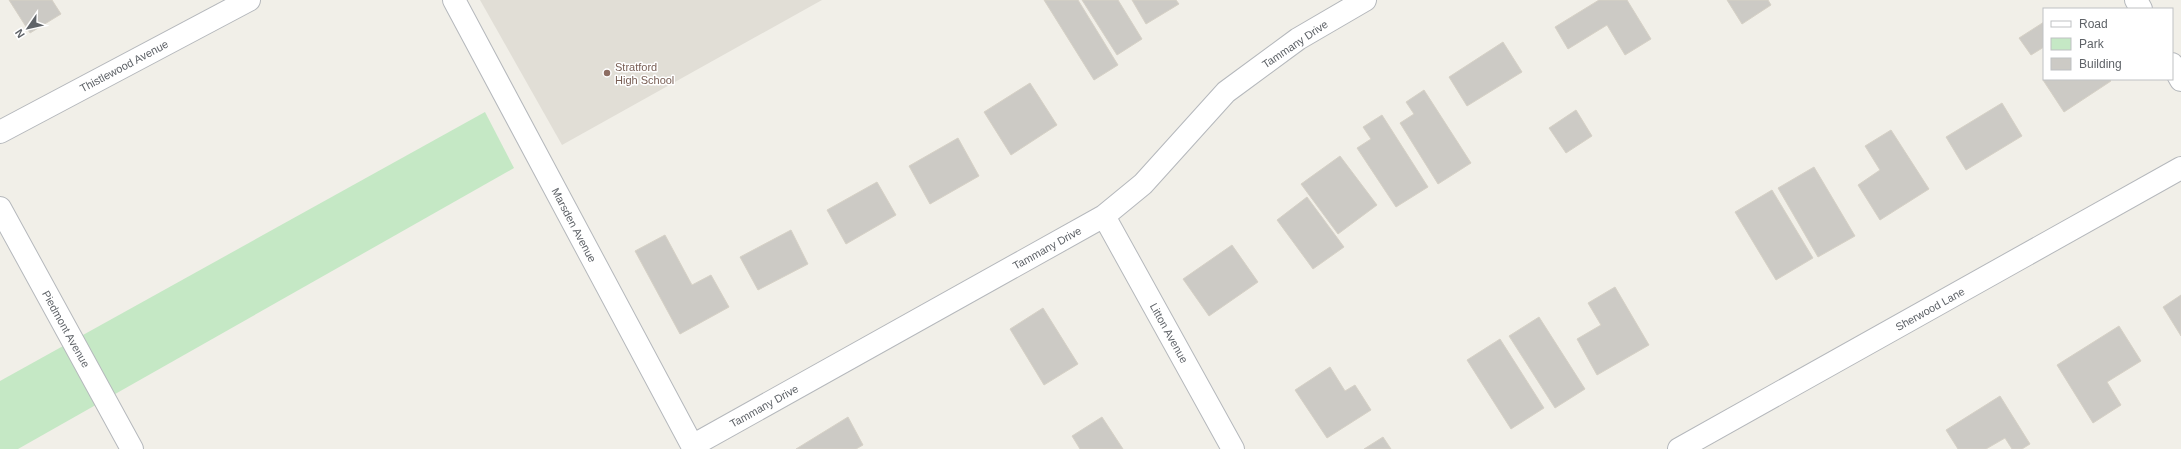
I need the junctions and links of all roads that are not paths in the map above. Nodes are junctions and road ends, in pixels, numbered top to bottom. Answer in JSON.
{"nodes":[{"id":1,"x":249,"y":0,"type":"edge"},
{"id":2,"x":454,"y":0,"type":"edge"},
{"id":3,"x":1365,"y":0,"type":"edge"},
{"id":4,"x":2173,"y":66,"type":"edge"},
{"id":5,"x":2181,"y":80,"type":"edge"},
{"id":6,"x":0,"y":132,"type":"edge"},
{"id":7,"x":2181,"y":168,"type":"edge"},
{"id":8,"x":0,"y":208,"type":"edge"},
{"id":9,"x":1104,"y":216,"type":"junction"},
{"id":10,"x":693,"y":447,"type":"edge"},
{"id":11,"x":132,"y":449,"type":"edge"},
{"id":12,"x":1233,"y":449,"type":"edge"},
{"id":13,"x":1679,"y":449,"type":"edge"}],
"edges":[{"from":1,"to":6,"type":"street","name":"Thistlewood Avenue"},
{"from":2,"to":10,"type":"street","name":"Marsden Avenue"},
{"from":3,"to":9,"type":"street","name":"Tammany Drive"},
{"from":4,"to":5,"type":"street"},
{"from":7,"to":13,"type":"street","name":"Sherwood Lane"},
{"from":8,"to":11,"type":"street","name":"Piedmont Avenue"},
{"from":9,"to":10,"type":"street","name":"Tammany Drive"},
{"from":9,"to":12,"type":"street","name":"Litton Avenue"}]}
